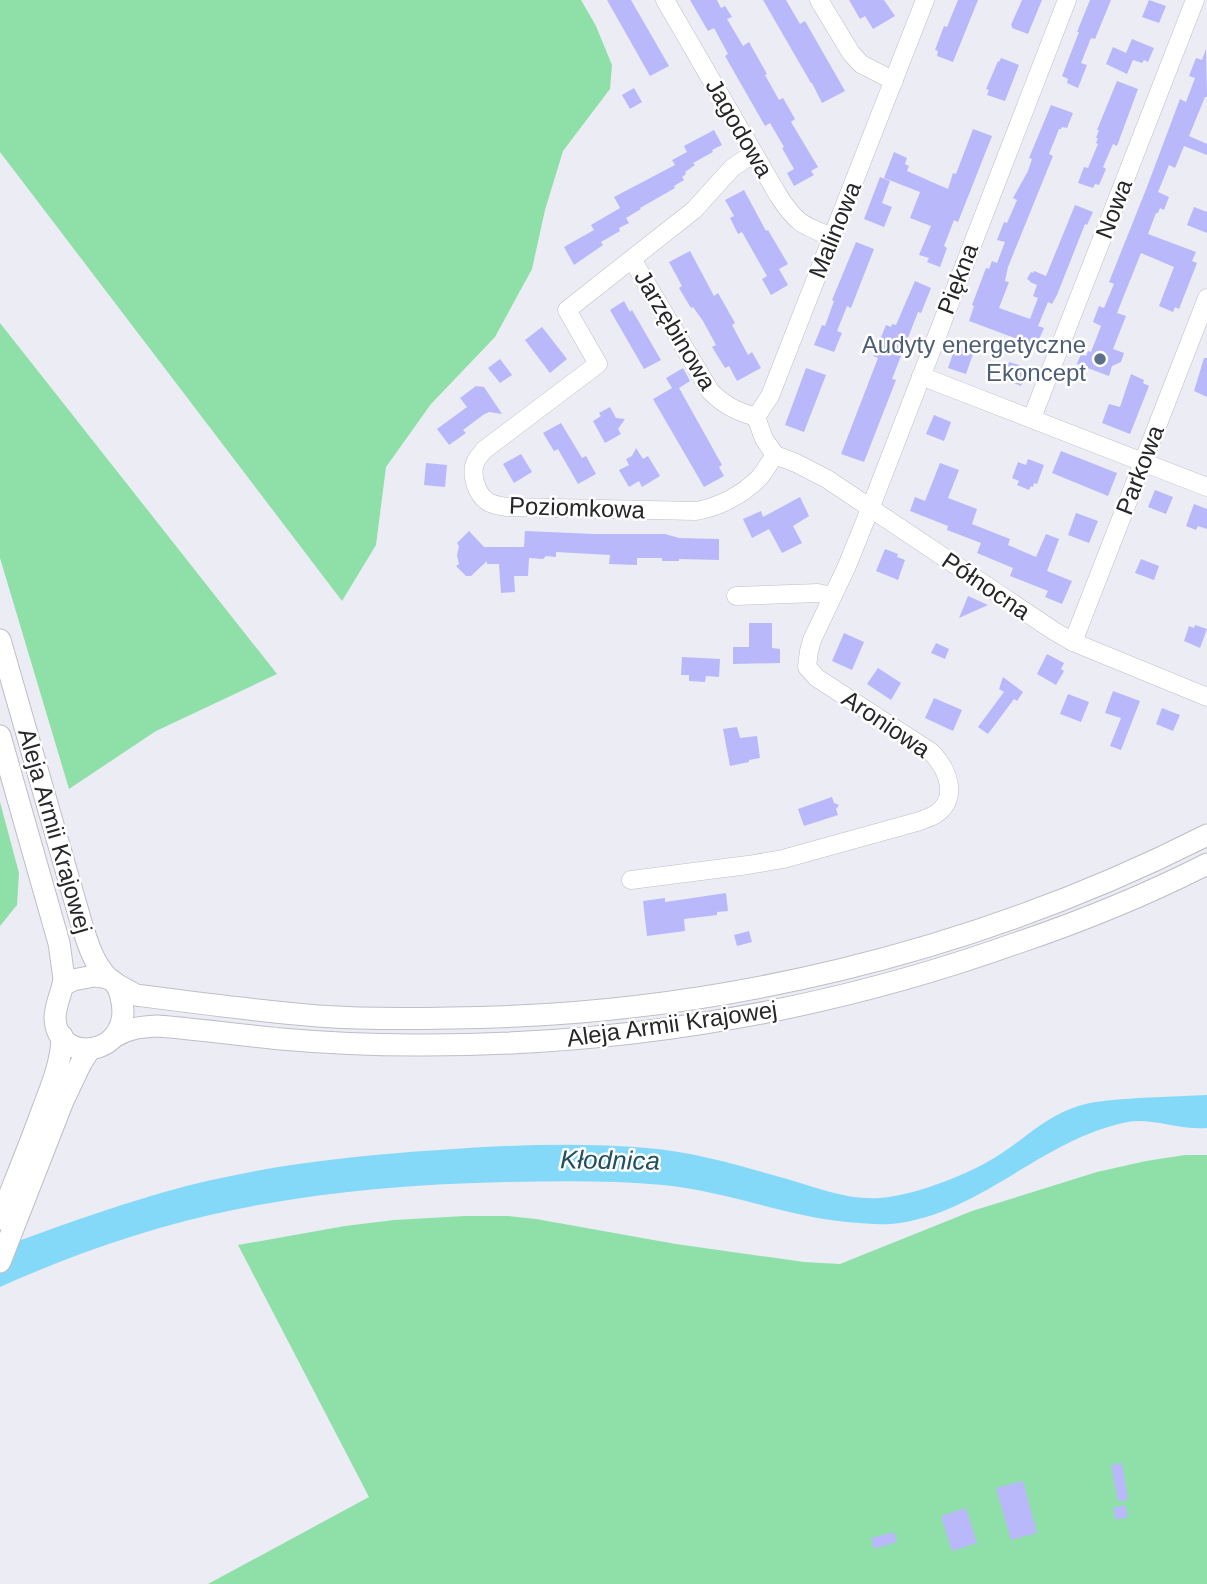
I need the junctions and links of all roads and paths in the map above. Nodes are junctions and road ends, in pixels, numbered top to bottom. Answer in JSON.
{"nodes":[{"id":1,"x":665,"y":0,"type":"edge"},
{"id":2,"x":819,"y":0,"type":"edge"},
{"id":3,"x":925,"y":0,"type":"edge"},
{"id":4,"x":1067,"y":0,"type":"edge"},
{"id":5,"x":1195,"y":0,"type":"edge"},
{"id":6,"x":894,"y":80,"type":"junction"},
{"id":7,"x":754,"y":153,"type":"junction"},
{"id":8,"x":832,"y":237,"type":"junction"},
{"id":9,"x":632,"y":258,"type":"junction"},
{"id":10,"x":1207,"y":298,"type":"edge"},
{"id":11,"x":920,"y":376,"type":"junction"},
{"id":12,"x":756,"y":417,"type":"junction"},
{"id":13,"x":1032,"y":418,"type":"junction"},
{"id":14,"x":775,"y":455,"type":"junction"},
{"id":15,"x":1143,"y":462,"type":"junction"},
{"id":16,"x":1207,"y":487,"type":"edge"},
{"id":17,"x":870,"y":509,"type":"junction"},
{"id":18,"x":736,"y":596,"type":"dead end"},
{"id":19,"x":832,"y":596,"type":"junction"},
{"id":20,"x":0,"y":640,"type":"edge"},
{"id":21,"x":1073,"y":642,"type":"junction"},
{"id":22,"x":1207,"y":697,"type":"edge"},
{"id":23,"x":0,"y":736,"type":"edge"},
{"id":24,"x":1207,"y":835,"type":"edge"},
{"id":25,"x":1207,"y":864,"type":"edge"},
{"id":26,"x":631,"y":880,"type":"dead end"},
{"id":27,"x":112,"y":981,"type":"junction"},
{"id":28,"x":63,"y":985,"type":"junction"},
{"id":29,"x":62,"y":1036,"type":"junction"},
{"id":30,"x":114,"y":1037,"type":"junction"},
{"id":31,"x":90,"y":1049,"type":"junction"},
{"id":32,"x":22,"y":1182,"type":"junction"},
{"id":33,"x":0,"y":1219,"type":"edge"},
{"id":34,"x":0,"y":1262,"type":"edge"}],
"edges":[{"from":1,"to":7,"type":"street","name":"Jagodowa"},
{"from":2,"to":6,"type":"street"},
{"from":3,"to":6,"type":"street","name":"Malinowa"},
{"from":4,"to":11,"type":"street","name":"Piękna"},
{"from":5,"to":13,"type":"street","name":"Nowa"},
{"from":6,"to":8,"type":"street","name":"Malinowa"},
{"from":7,"to":8,"type":"street","name":"Jagodowa"},
{"from":7,"to":9,"type":"street","name":"Poziomkowa"},
{"from":8,"to":12,"type":"street","name":"Malinowa"},
{"from":9,"to":12,"type":"street","name":"Jarzębinowa"},
{"from":9,"to":14,"type":"street","name":"Poziomkowa"},
{"from":10,"to":15,"type":"street","name":"Parkowa"},
{"from":11,"to":13,"type":"street"},
{"from":11,"to":17,"type":"street","name":"Piękna"},
{"from":12,"to":14,"type":"street"},
{"from":13,"to":15,"type":"street"},
{"from":14,"to":17,"type":"street","name":"Północna"},
{"from":15,"to":16,"type":"street"},
{"from":15,"to":21,"type":"street","name":"Parkowa"},
{"from":17,"to":19,"type":"street","name":"Piękna"},
{"from":17,"to":21,"type":"street","name":"Północna"},
{"from":18,"to":19,"type":"street"},
{"from":19,"to":26,"type":"street","name":"Aroniowa"},
{"from":20,"to":27,"type":"main road","name":"Aleja Armii Krajowej"},
{"from":21,"to":22,"type":"street","name":"Północna"},
{"from":23,"to":28,"type":"main road","name":"Aleja Armii Krajowej"},
{"from":24,"to":27,"type":"main road","name":"Aleja Armii Krajowej"},
{"from":25,"to":30,"type":"main road","name":"Aleja Armii Krajowej"},
{"from":27,"to":28,"type":"main road"},
{"from":27,"to":30,"type":"main road"},
{"from":28,"to":29,"type":"main road"},
{"from":29,"to":31,"type":"main road"},
{"from":29,"to":32,"type":"main road"},
{"from":30,"to":31,"type":"main road"},
{"from":31,"to":32,"type":"main road"},
{"from":32,"to":33,"type":"main road"},
{"from":32,"to":34,"type":"main road"}]}
